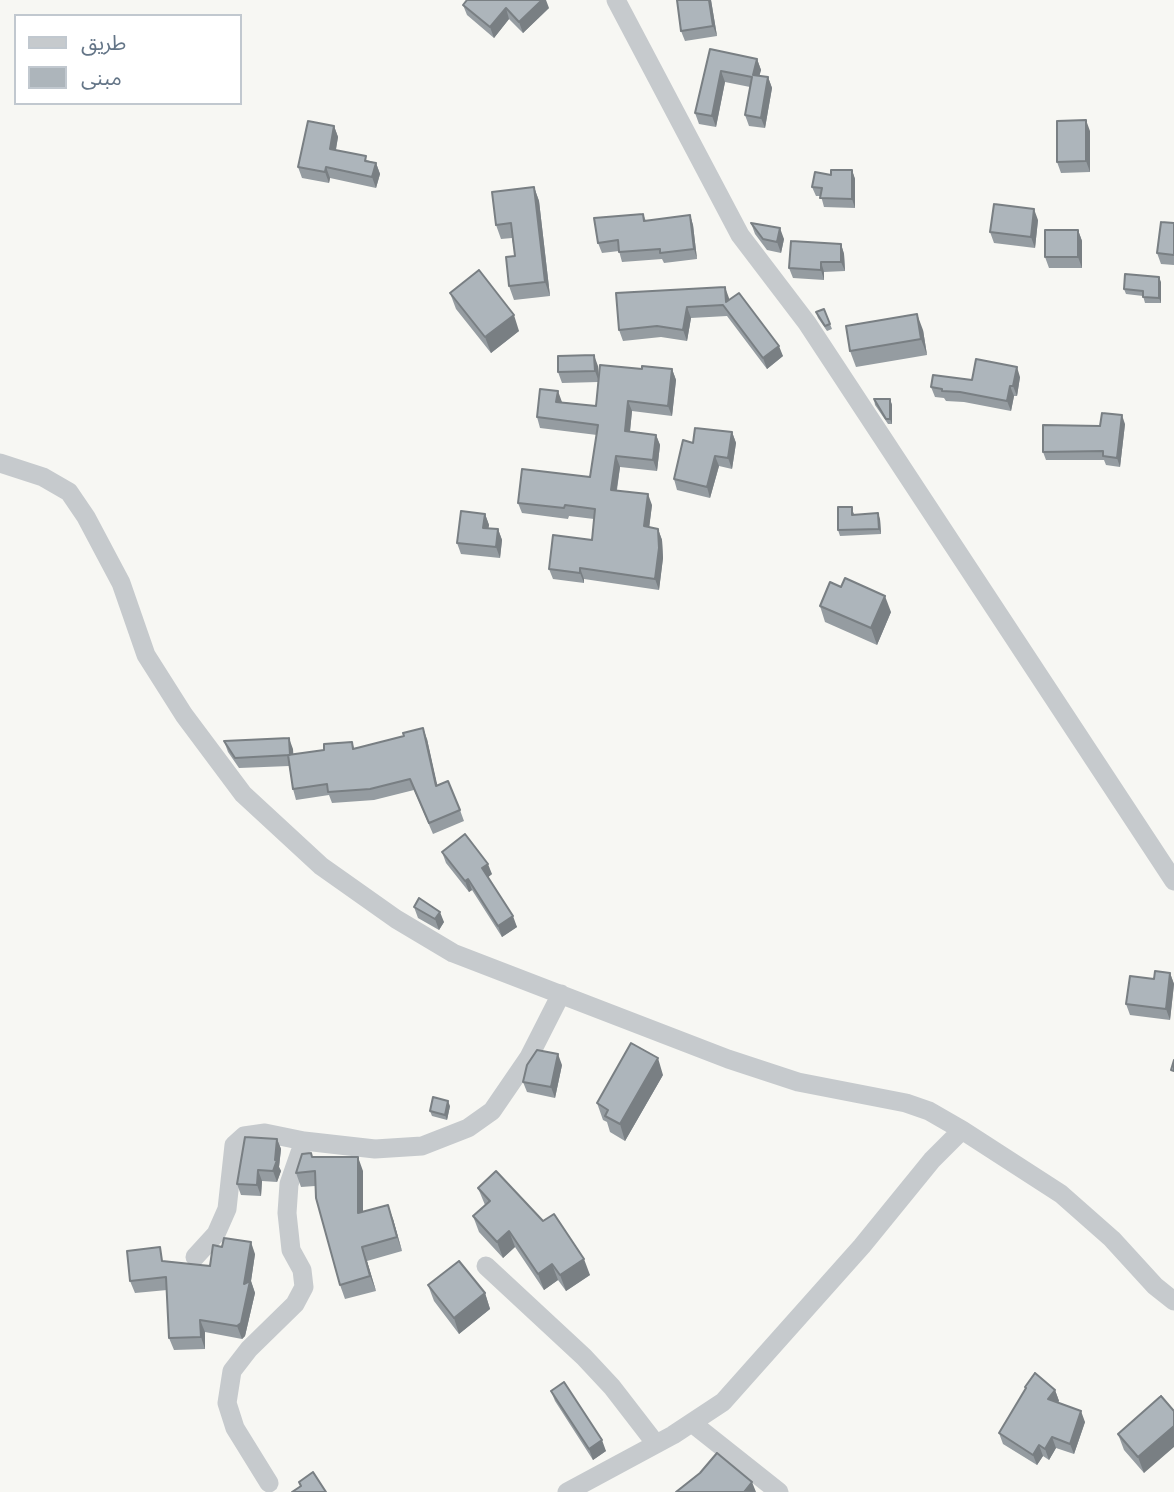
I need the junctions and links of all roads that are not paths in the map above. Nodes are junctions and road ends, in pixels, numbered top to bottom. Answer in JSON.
{"nodes":[{"id":1,"x":616,"y":0,"type":"edge"},
{"id":2,"x":0,"y":463,"type":"edge"},
{"id":3,"x":1174,"y":881,"type":"edge"},
{"id":4,"x":561,"y":994,"type":"junction"},
{"id":5,"x":962,"y":1130,"type":"junction"},
{"id":6,"x":304,"y":1140,"type":"junction"},
{"id":7,"x":195,"y":1257,"type":"dead end"},
{"id":8,"x":486,"y":1266,"type":"dead end"},
{"id":9,"x":1174,"y":1301,"type":"edge"},
{"id":10,"x":692,"y":1423,"type":"junction"},
{"id":11,"x":656,"y":1444,"type":"junction"},
{"id":12,"x":590,"y":1479,"type":"junction"},
{"id":13,"x":269,"y":1483,"type":"dead end"},
{"id":14,"x":567,"y":1492,"type":"edge"},
{"id":15,"x":606,"y":1492,"type":"edge"},
{"id":16,"x":779,"y":1492,"type":"edge"}],
"edges":[{"from":1,"to":3,"type":"street"},
{"from":2,"to":4,"type":"street"},
{"from":4,"to":5,"type":"street"},
{"from":4,"to":6,"type":"street"},
{"from":5,"to":9,"type":"street"},
{"from":5,"to":10,"type":"street"},
{"from":6,"to":7,"type":"street"},
{"from":6,"to":13,"type":"street"},
{"from":8,"to":11,"type":"street"},
{"from":10,"to":11,"type":"street"},
{"from":10,"to":16,"type":"street"},
{"from":11,"to":12,"type":"street"},
{"from":12,"to":14,"type":"street"},
{"from":12,"to":15,"type":"street"}]}
